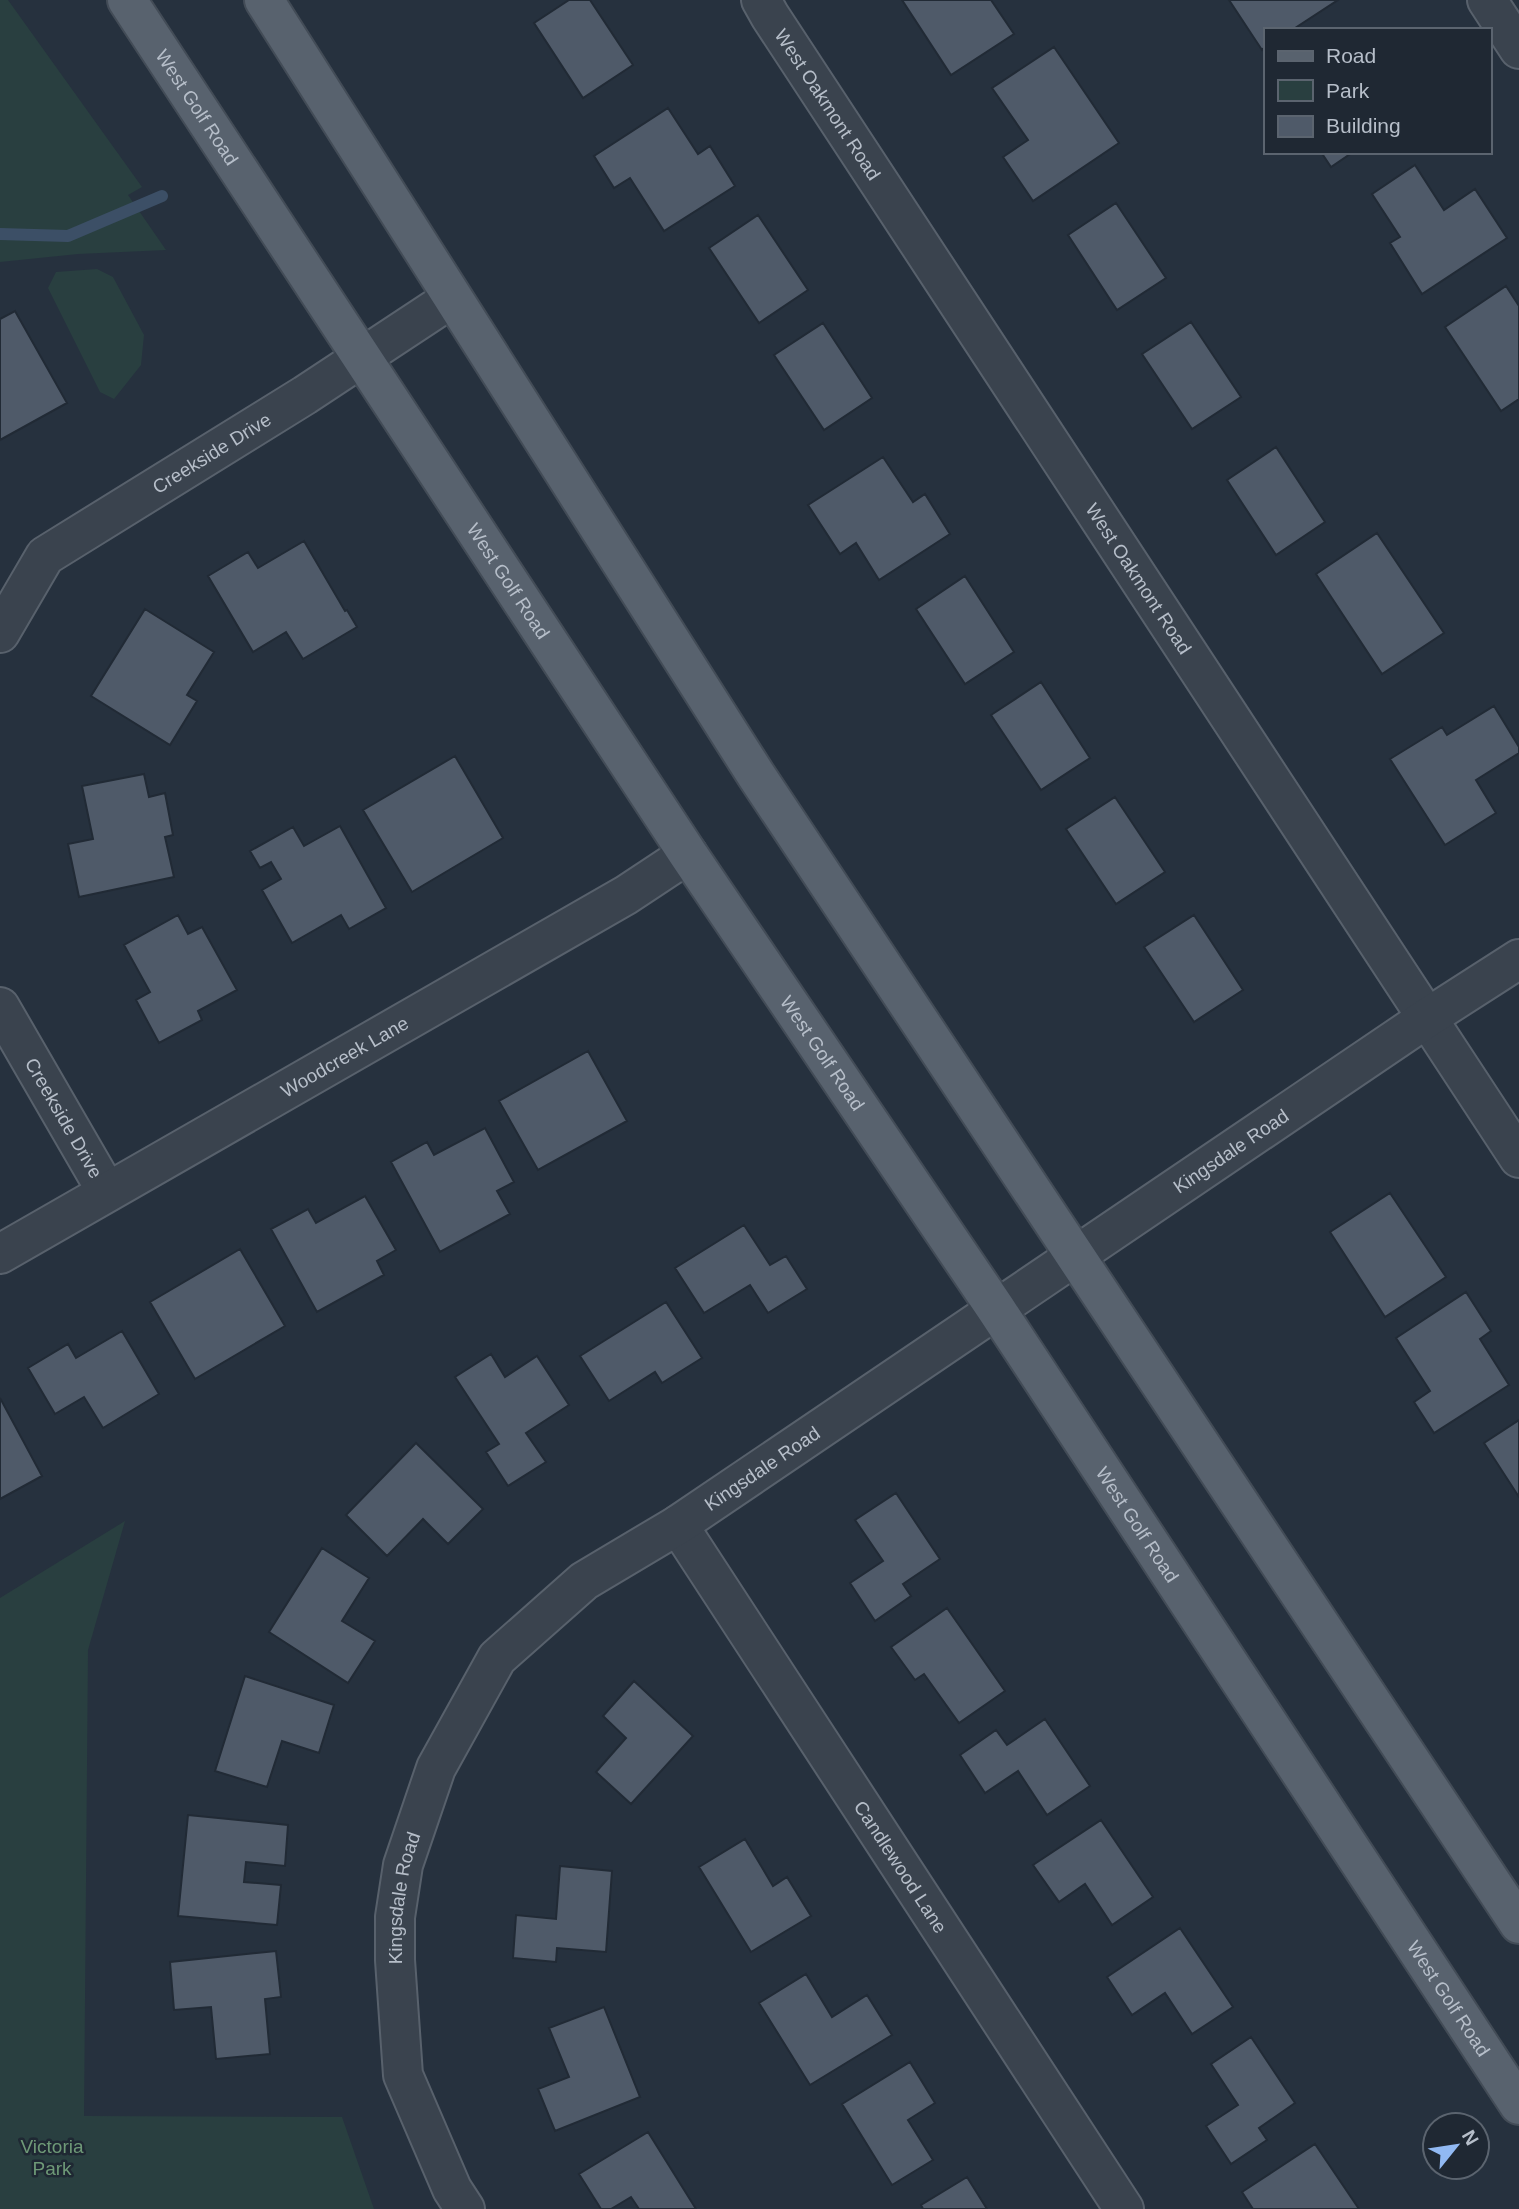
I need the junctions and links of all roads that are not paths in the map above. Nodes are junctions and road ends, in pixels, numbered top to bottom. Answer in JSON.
{"nodes":[{"id":1,"x":127,"y":0,"type":"edge"},
{"id":2,"x":264,"y":0,"type":"edge"},
{"id":3,"x":761,"y":0,"type":"edge"},
{"id":4,"x":1487,"y":0,"type":"edge"},
{"id":5,"x":1519,"y":49,"type":"edge"},
{"id":6,"x":452,"y":298,"type":"junction"},
{"id":7,"x":362,"y":357,"type":"junction"},
{"id":8,"x":0,"y":634,"type":"edge"},
{"id":9,"x":688,"y":855,"type":"junction"},
{"id":10,"x":1519,"y":959,"type":"edge"},
{"id":11,"x":0,"y":1007,"type":"edge"},
{"id":12,"x":1427,"y":1018,"type":"junction"},
{"id":13,"x":1519,"y":1158,"type":"edge"},
{"id":14,"x":107,"y":1192,"type":"junction"},
{"id":15,"x":0,"y":1254,"type":"edge"},
{"id":16,"x":1074,"y":1256,"type":"junction"},
{"id":17,"x":996,"y":1309,"type":"junction"},
{"id":18,"x":678,"y":1525,"type":"junction"},
{"id":19,"x":1519,"y":1924,"type":"edge"},
{"id":20,"x":1519,"y":2105,"type":"edge"},
{"id":21,"x":465,"y":2209,"type":"edge"},
{"id":22,"x":1124,"y":2209,"type":"edge"}],
"edges":[{"from":1,"to":7,"type":"main road","name":"West Golf Road"},
{"from":2,"to":6,"type":"main road"},
{"from":3,"to":12,"type":"street","name":"West Oakmont Road"},
{"from":4,"to":5,"type":"street"},
{"from":6,"to":7,"type":"street","name":"Creekside Drive"},
{"from":6,"to":16,"type":"main road"},
{"from":7,"to":8,"type":"street","name":"Creekside Drive"},
{"from":7,"to":9,"type":"main road","name":"West Golf Road"},
{"from":9,"to":14,"type":"street","name":"Woodcreek Lane"},
{"from":9,"to":17,"type":"main road","name":"West Golf Road"},
{"from":10,"to":12,"type":"street","name":"Kingsdale Road"},
{"from":11,"to":14,"type":"street","name":"Creekside Drive"},
{"from":12,"to":13,"type":"street","name":"West Oakmont Road"},
{"from":12,"to":16,"type":"street","name":"Kingsdale Road"},
{"from":14,"to":15,"type":"street","name":"Woodcreek Lane"},
{"from":16,"to":17,"type":"street","name":"Kingsdale Road"},
{"from":16,"to":19,"type":"main road"},
{"from":17,"to":18,"type":"street","name":"Kingsdale Road"},
{"from":17,"to":20,"type":"main road","name":"West Golf Road"},
{"from":18,"to":21,"type":"street","name":"Kingsdale Road"},
{"from":18,"to":22,"type":"street","name":"Candlewood Lane"}]}
